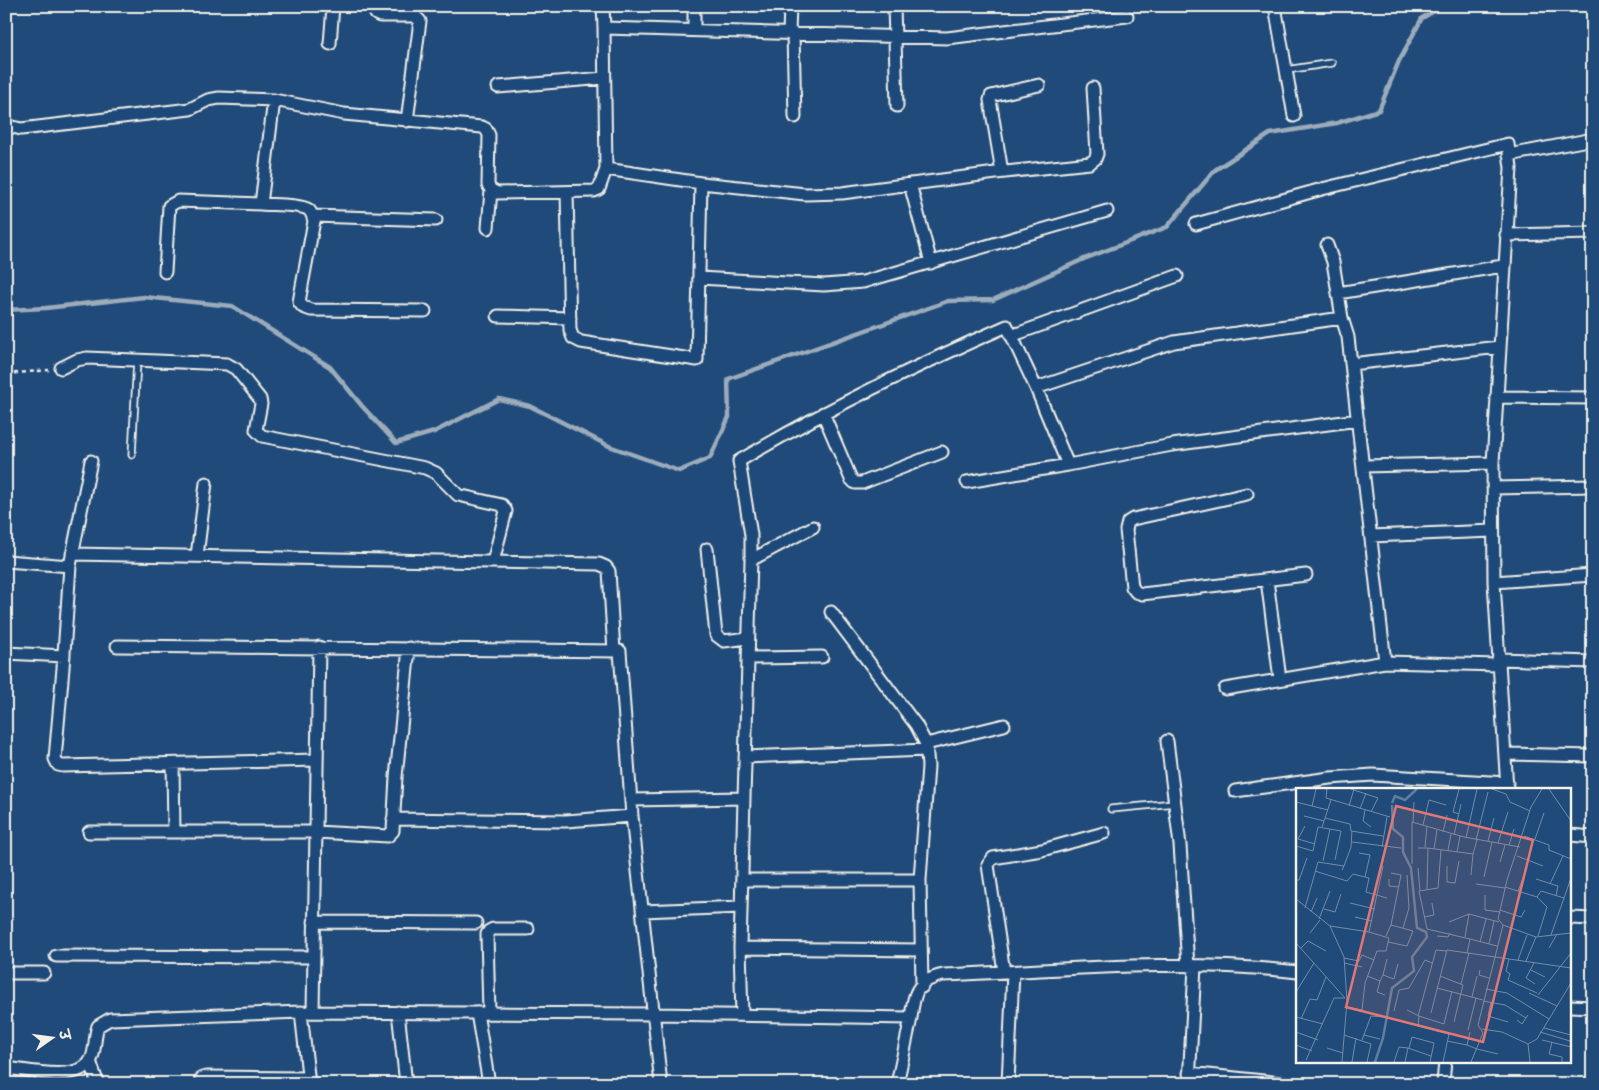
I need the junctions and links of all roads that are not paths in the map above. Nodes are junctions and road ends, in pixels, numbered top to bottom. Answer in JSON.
{"nodes":[{"id":1,"x":333,"y":6,"type":"edge"},
{"id":2,"x":373,"y":6,"type":"edge"},
{"id":3,"x":603,"y":6,"type":"edge"},
{"id":4,"x":694,"y":6,"type":"edge"},
{"id":5,"x":790,"y":6,"type":"edge"},
{"id":6,"x":894,"y":6,"type":"edge"},
{"id":7,"x":1275,"y":6,"type":"edge"},
{"id":8,"x":1127,"y":16,"type":"dead end"},
{"id":9,"x":604,"y":28,"type":"junction"},
{"id":10,"x":694,"y":30,"type":"junction"},
{"id":11,"x":791,"y":33,"type":"junction"},
{"id":12,"x":895,"y":36,"type":"junction"},
{"id":13,"x":330,"y":44,"type":"dead end"},
{"id":14,"x":1332,"y":63,"type":"dead end"},
{"id":15,"x":1286,"y":70,"type":"junction"},
{"id":16,"x":604,"y":78,"type":"junction"},
{"id":17,"x":1039,"y":85,"type":"dead end"},
{"id":18,"x":498,"y":87,"type":"dead end"},
{"id":19,"x":1093,"y":88,"type":"dead end"},
{"id":20,"x":274,"y":100,"type":"junction"},
{"id":21,"x":897,"y":106,"type":"dead end"},
{"id":22,"x":1294,"y":116,"type":"dead end"},
{"id":23,"x":796,"y":117,"type":"dead end"},
{"id":24,"x":6,"y":121,"type":"edge"},
{"id":25,"x":406,"y":121,"type":"junction"},
{"id":26,"x":1593,"y":139,"type":"edge"},
{"id":27,"x":1509,"y":155,"type":"junction"},
{"id":28,"x":606,"y":169,"type":"junction"},
{"id":29,"x":1002,"y":172,"type":"junction"},
{"id":30,"x":701,"y":183,"type":"junction"},
{"id":31,"x":910,"y":184,"type":"junction"},
{"id":32,"x":491,"y":190,"type":"junction"},
{"id":33,"x":567,"y":192,"type":"junction"},
{"id":34,"x":261,"y":204,"type":"junction"},
{"id":35,"x":1108,"y":211,"type":"dead end"},
{"id":36,"x":313,"y":216,"type":"junction"},
{"id":37,"x":436,"y":220,"type":"dead end"},
{"id":38,"x":1196,"y":224,"type":"dead end"},
{"id":39,"x":488,"y":228,"type":"dead end"},
{"id":40,"x":1593,"y":233,"type":"edge"},
{"id":41,"x":1506,"y":235,"type":"junction"},
{"id":42,"x":1327,"y":245,"type":"dead end"},
{"id":43,"x":931,"y":263,"type":"junction"},
{"id":44,"x":1504,"y":266,"type":"junction"},
{"id":45,"x":165,"y":272,"type":"dead end"},
{"id":46,"x":1178,"y":276,"type":"dead end"},
{"id":47,"x":699,"y":278,"type":"junction"},
{"id":48,"x":1338,"y":293,"type":"junction"},
{"id":49,"x":425,"y":310,"type":"dead end"},
{"id":50,"x":498,"y":316,"type":"dead end"},
{"id":51,"x":570,"y":318,"type":"junction"},
{"id":52,"x":1342,"y":318,"type":"junction"},
{"id":53,"x":1012,"y":336,"type":"junction"},
{"id":54,"x":1499,"y":347,"type":"junction"},
{"id":55,"x":137,"y":360,"type":"junction"},
{"id":56,"x":1351,"y":364,"type":"junction"},
{"id":57,"x":60,"y":368,"type":"road end"},
{"id":58,"x":1036,"y":388,"type":"junction"},
{"id":59,"x":1496,"y":397,"type":"junction"},
{"id":60,"x":1593,"y":398,"type":"edge"},
{"id":61,"x":823,"y":413,"type":"junction"},
{"id":62,"x":1358,"y":420,"type":"junction"},
{"id":63,"x":942,"y":452,"type":"dead end"},
{"id":64,"x":132,"y":455,"type":"dead end"},
{"id":65,"x":91,"y":461,"type":"dead end"},
{"id":66,"x":1493,"y":463,"type":"junction"},
{"id":67,"x":1068,"y":465,"type":"junction"},
{"id":68,"x":1363,"y":466,"type":"junction"},
{"id":69,"x":967,"y":482,"type":"dead end"},
{"id":70,"x":206,"y":483,"type":"dead end"},
{"id":71,"x":1593,"y":486,"type":"edge"},
{"id":72,"x":1493,"y":488,"type":"junction"},
{"id":73,"x":1247,"y":494,"type":"dead end"},
{"id":74,"x":813,"y":527,"type":"dead end"},
{"id":75,"x":1493,"y":531,"type":"junction"},
{"id":76,"x":1371,"y":536,"type":"junction"},
{"id":77,"x":708,"y":549,"type":"dead end"},
{"id":78,"x":72,"y":554,"type":"junction"},
{"id":79,"x":197,"y":556,"type":"junction"},
{"id":80,"x":751,"y":560,"type":"junction"},
{"id":81,"x":6,"y":561,"type":"edge"},
{"id":82,"x":493,"y":562,"type":"junction"},
{"id":83,"x":70,"y":566,"type":"junction"},
{"id":84,"x":1306,"y":575,"type":"dead end"},
{"id":85,"x":1593,"y":576,"type":"edge"},
{"id":86,"x":1267,"y":580,"type":"junction"},
{"id":87,"x":1494,"y":582,"type":"junction"},
{"id":88,"x":831,"y":612,"type":"dead end"},
{"id":89,"x":748,"y":638,"type":"junction"},
{"id":90,"x":117,"y":646,"type":"dead end"},
{"id":91,"x":319,"y":647,"type":"junction"},
{"id":92,"x":409,"y":648,"type":"junction"},
{"id":93,"x":614,"y":651,"type":"junction"},
{"id":94,"x":6,"y":653,"type":"edge"},
{"id":95,"x":64,"y":656,"type":"junction"},
{"id":96,"x":822,"y":657,"type":"dead end"},
{"id":97,"x":748,"y":658,"type":"junction"},
{"id":98,"x":1386,"y":662,"type":"junction"},
{"id":99,"x":1498,"y":662,"type":"junction"},
{"id":100,"x":1593,"y":662,"type":"edge"},
{"id":101,"x":1280,"y":679,"type":"junction"},
{"id":102,"x":1225,"y":689,"type":"dead end"},
{"id":103,"x":1004,"y":725,"type":"dead end"},
{"id":104,"x":1167,"y":741,"type":"dead end"},
{"id":105,"x":927,"y":747,"type":"junction"},
{"id":106,"x":1505,"y":754,"type":"junction"},
{"id":107,"x":745,"y":756,"type":"junction"},
{"id":108,"x":1593,"y":756,"type":"edge"},
{"id":109,"x":317,"y":760,"type":"junction"},
{"id":110,"x":172,"y":764,"type":"junction"},
{"id":111,"x":1507,"y":786,"type":"edge"},
{"id":112,"x":1235,"y":791,"type":"dead end"},
{"id":113,"x":744,"y":798,"type":"junction"},
{"id":114,"x":631,"y":800,"type":"junction"},
{"id":115,"x":1175,"y":803,"type":"junction"},
{"id":116,"x":1112,"y":809,"type":"dead end"},
{"id":117,"x":632,"y":816,"type":"junction"},
{"id":118,"x":393,"y":819,"type":"junction"},
{"id":119,"x":89,"y":832,"type":"dead end"},
{"id":120,"x":174,"y":832,"type":"junction"},
{"id":121,"x":316,"y":832,"type":"junction"},
{"id":122,"x":1104,"y":833,"type":"dead end"},
{"id":123,"x":1572,"y":835,"type":"edge"},
{"id":124,"x":1593,"y":837,"type":"edge"},
{"id":125,"x":742,"y":880,"type":"junction"},
{"id":126,"x":920,"y":880,"type":"junction"},
{"id":127,"x":741,"y":907,"type":"junction"},
{"id":128,"x":643,"y":911,"type":"junction"},
{"id":129,"x":1572,"y":918,"type":"edge"},
{"id":130,"x":1593,"y":919,"type":"edge"},
{"id":131,"x":314,"y":922,"type":"junction"},
{"id":132,"x":476,"y":923,"type":"dead end"},
{"id":133,"x":528,"y":929,"type":"dead end"},
{"id":134,"x":740,"y":948,"type":"junction"},
{"id":135,"x":921,"y":950,"type":"junction"},
{"id":136,"x":56,"y":956,"type":"dead end"},
{"id":137,"x":314,"y":957,"type":"junction"},
{"id":138,"x":1191,"y":966,"type":"junction"},
{"id":139,"x":1008,"y":972,"type":"junction"},
{"id":140,"x":1296,"y":972,"type":"edge"},
{"id":141,"x":6,"y":973,"type":"edge"},
{"id":142,"x":44,"y":973,"type":"dead end"},
{"id":143,"x":922,"y":987,"type":"junction"},
{"id":144,"x":1572,"y":1006,"type":"edge"},
{"id":145,"x":1593,"y":1007,"type":"edge"},
{"id":146,"x":300,"y":1012,"type":"junction"},
{"id":147,"x":313,"y":1012,"type":"junction"},
{"id":148,"x":398,"y":1012,"type":"junction"},
{"id":149,"x":483,"y":1013,"type":"junction"},
{"id":150,"x":654,"y":1014,"type":"junction"},
{"id":151,"x":742,"y":1015,"type":"junction"},
{"id":152,"x":911,"y":1018,"type":"junction"},
{"id":153,"x":90,"y":1061,"type":"junction"},
{"id":154,"x":1445,"y":1062,"type":"edge"},
{"id":155,"x":6,"y":1068,"type":"edge"},
{"id":156,"x":488,"y":1078,"type":"dead end"},
{"id":157,"x":1189,"y":1078,"type":"edge"},
{"id":158,"x":308,"y":1081,"type":"edge"},
{"id":159,"x":98,"y":1084,"type":"edge"},
{"id":160,"x":199,"y":1084,"type":"edge"},
{"id":161,"x":406,"y":1084,"type":"edge"},
{"id":162,"x":661,"y":1084,"type":"edge"},
{"id":163,"x":897,"y":1084,"type":"edge"},
{"id":164,"x":1008,"y":1084,"type":"edge"},
{"id":165,"x":1291,"y":1084,"type":"edge"},
{"id":166,"x":1442,"y":1084,"type":"edge"}],
"edges":[{"from":1,"to":13,"type":"street"},
{"from":2,"to":25,"type":"street"},
{"from":3,"to":9,"type":"street"},
{"from":4,"to":10,"type":"street"},
{"from":5,"to":11,"type":"street"},
{"from":6,"to":12,"type":"street"},
{"from":7,"to":15,"type":"street"},
{"from":8,"to":12,"type":"street"},
{"from":9,"to":10,"type":"street"},
{"from":9,"to":16,"type":"street"},
{"from":10,"to":11,"type":"street"},
{"from":11,"to":12,"type":"street"},
{"from":11,"to":23,"type":"street"},
{"from":12,"to":21,"type":"street"},
{"from":14,"to":15,"type":"lane"},
{"from":15,"to":22,"type":"street"},
{"from":16,"to":18,"type":"street"},
{"from":16,"to":28,"type":"street"},
{"from":17,"to":29,"type":"street"},
{"from":19,"to":29,"type":"street"},
{"from":20,"to":24,"type":"street"},
{"from":20,"to":25,"type":"street"},
{"from":20,"to":34,"type":"street"},
{"from":25,"to":32,"type":"street"},
{"from":26,"to":27,"type":"street"},
{"from":27,"to":38,"type":"street"},
{"from":27,"to":41,"type":"street"},
{"from":28,"to":30,"type":"street"},
{"from":28,"to":33,"type":"street"},
{"from":29,"to":31,"type":"street"},
{"from":30,"to":31,"type":"street"},
{"from":30,"to":47,"type":"street"},
{"from":31,"to":43,"type":"street"},
{"from":32,"to":33,"type":"street"},
{"from":32,"to":39,"type":"street"},
{"from":33,"to":51,"type":"street"},
{"from":34,"to":36,"type":"street"},
{"from":34,"to":45,"type":"street"},
{"from":35,"to":43,"type":"street"},
{"from":36,"to":37,"type":"street"},
{"from":36,"to":49,"type":"street"},
{"from":40,"to":41,"type":"street"},
{"from":41,"to":44,"type":"street"},
{"from":42,"to":48,"type":"street"},
{"from":43,"to":47,"type":"street"},
{"from":44,"to":48,"type":"street"},
{"from":44,"to":54,"type":"street"},
{"from":46,"to":53,"type":"street"},
{"from":47,"to":51,"type":"street"},
{"from":48,"to":52,"type":"street"},
{"from":50,"to":51,"type":"street"},
{"from":52,"to":56,"type":"street"},
{"from":52,"to":58,"type":"street"},
{"from":53,"to":58,"type":"street"},
{"from":53,"to":61,"type":"street"},
{"from":54,"to":56,"type":"street"},
{"from":54,"to":59,"type":"street"},
{"from":55,"to":57,"type":"street"},
{"from":55,"to":64,"type":"lane"},
{"from":55,"to":82,"type":"street"},
{"from":56,"to":62,"type":"street"},
{"from":58,"to":67,"type":"street"},
{"from":59,"to":60,"type":"street"},
{"from":59,"to":66,"type":"street"},
{"from":61,"to":63,"type":"street"},
{"from":61,"to":80,"type":"street"},
{"from":62,"to":67,"type":"street"},
{"from":62,"to":68,"type":"street"},
{"from":65,"to":78,"type":"street"},
{"from":66,"to":68,"type":"street"},
{"from":66,"to":72,"type":"street"},
{"from":67,"to":69,"type":"street"},
{"from":68,"to":76,"type":"street"},
{"from":70,"to":79,"type":"street"},
{"from":71,"to":72,"type":"street"},
{"from":72,"to":75,"type":"street"},
{"from":73,"to":86,"type":"street"},
{"from":74,"to":80,"type":"street"},
{"from":75,"to":76,"type":"street"},
{"from":75,"to":87,"type":"street"},
{"from":76,"to":98,"type":"street"},
{"from":77,"to":89,"type":"street"},
{"from":78,"to":79,"type":"street"},
{"from":78,"to":83,"type":"street"},
{"from":79,"to":82,"type":"street"},
{"from":80,"to":89,"type":"street"},
{"from":81,"to":83,"type":"street"},
{"from":82,"to":93,"type":"street"},
{"from":83,"to":95,"type":"street"},
{"from":84,"to":86,"type":"street"},
{"from":85,"to":87,"type":"street"},
{"from":86,"to":101,"type":"street"},
{"from":87,"to":99,"type":"street"},
{"from":88,"to":105,"type":"street"},
{"from":89,"to":97,"type":"street"},
{"from":90,"to":91,"type":"street"},
{"from":91,"to":92,"type":"street"},
{"from":91,"to":109,"type":"street"},
{"from":92,"to":93,"type":"street"},
{"from":92,"to":118,"type":"street"},
{"from":93,"to":114,"type":"street"},
{"from":94,"to":95,"type":"street"},
{"from":95,"to":110,"type":"street"},
{"from":96,"to":97,"type":"street"},
{"from":97,"to":107,"type":"street"},
{"from":98,"to":99,"type":"street"},
{"from":98,"to":101,"type":"street"},
{"from":99,"to":100,"type":"street"},
{"from":99,"to":106,"type":"street"},
{"from":101,"to":102,"type":"street"},
{"from":103,"to":105,"type":"street"},
{"from":104,"to":115,"type":"street"},
{"from":105,"to":107,"type":"street"},
{"from":105,"to":126,"type":"street"},
{"from":106,"to":108,"type":"street"},
{"from":106,"to":111,"type":"street"},
{"from":107,"to":113,"type":"street"},
{"from":109,"to":110,"type":"street"},
{"from":109,"to":121,"type":"street"},
{"from":110,"to":120,"type":"street"},
{"from":111,"to":112,"type":"street"},
{"from":113,"to":114,"type":"street"},
{"from":113,"to":125,"type":"street"},
{"from":114,"to":117,"type":"street"},
{"from":115,"to":116,"type":"lane"},
{"from":115,"to":138,"type":"street"},
{"from":117,"to":118,"type":"street"},
{"from":117,"to":128,"type":"street"},
{"from":118,"to":121,"type":"street"},
{"from":119,"to":120,"type":"street"},
{"from":120,"to":121,"type":"street"},
{"from":121,"to":131,"type":"street"},
{"from":122,"to":139,"type":"street"},
{"from":123,"to":124,"type":"street"},
{"from":125,"to":126,"type":"street"},
{"from":125,"to":127,"type":"street"},
{"from":126,"to":135,"type":"street"},
{"from":127,"to":128,"type":"street"},
{"from":127,"to":134,"type":"street"},
{"from":128,"to":150,"type":"street"},
{"from":129,"to":130,"type":"street"},
{"from":131,"to":132,"type":"street"},
{"from":131,"to":137,"type":"street"},
{"from":133,"to":149,"type":"street"},
{"from":134,"to":135,"type":"street"},
{"from":134,"to":151,"type":"street"},
{"from":135,"to":143,"type":"street"},
{"from":136,"to":137,"type":"street"},
{"from":137,"to":147,"type":"street"},
{"from":138,"to":139,"type":"street"},
{"from":138,"to":140,"type":"street"},
{"from":138,"to":157,"type":"street"},
{"from":139,"to":143,"type":"street"},
{"from":139,"to":164,"type":"street"},
{"from":141,"to":142,"type":"street"},
{"from":143,"to":152,"type":"street"},
{"from":144,"to":145,"type":"street"},
{"from":146,"to":147,"type":"street"},
{"from":146,"to":153,"type":"street"},
{"from":146,"to":158,"type":"street"},
{"from":147,"to":148,"type":"street"},
{"from":148,"to":149,"type":"street"},
{"from":148,"to":161,"type":"street"},
{"from":149,"to":150,"type":"street"},
{"from":149,"to":156,"type":"street"},
{"from":150,"to":151,"type":"street"},
{"from":150,"to":162,"type":"street"},
{"from":151,"to":152,"type":"street"},
{"from":152,"to":163,"type":"street"},
{"from":153,"to":155,"type":"street"},
{"from":153,"to":159,"type":"street"},
{"from":154,"to":166,"type":"street"},
{"from":157,"to":165,"type":"street"},
{"from":158,"to":160,"type":"street"}]}
